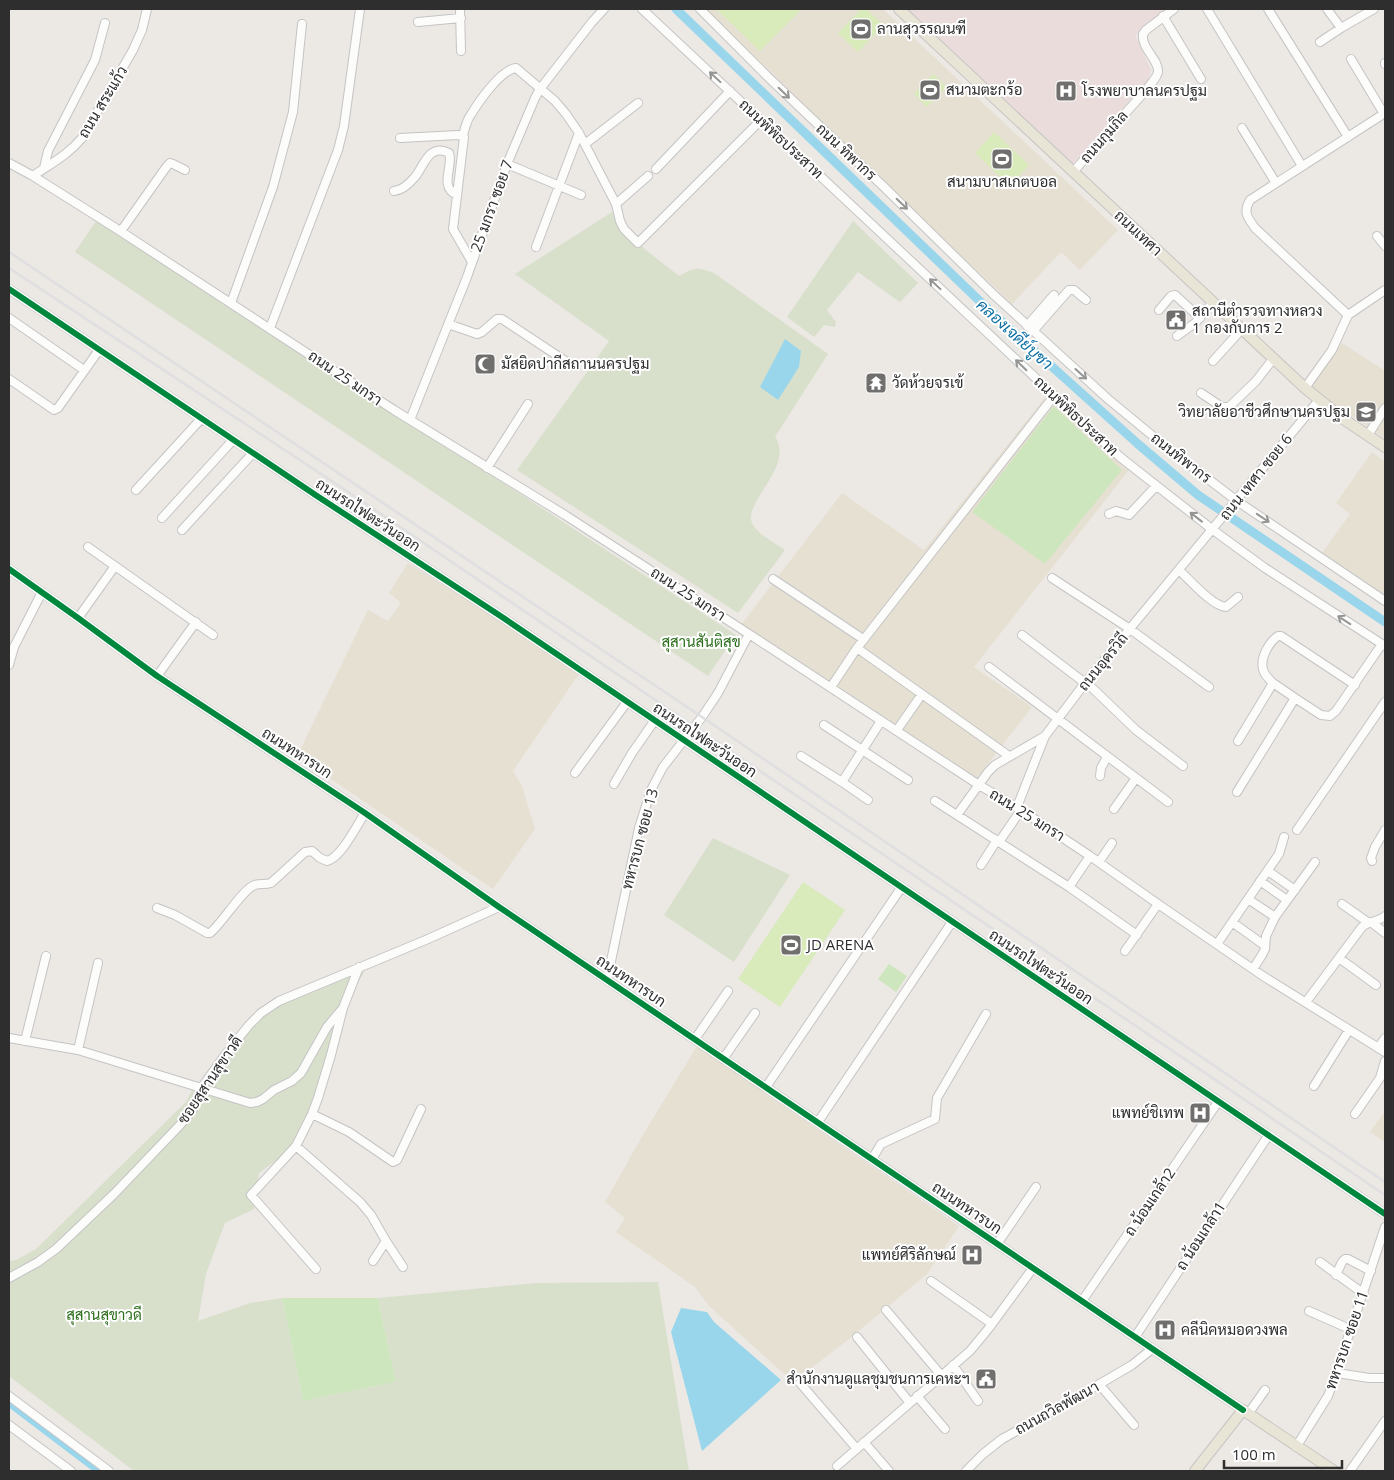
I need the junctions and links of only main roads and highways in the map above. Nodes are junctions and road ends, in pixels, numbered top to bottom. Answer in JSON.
{"nodes":[{"id":1,"x":899,"y":9,"type":"edge"},
{"id":2,"x":1385,"y":447,"type":"edge"},
{"id":3,"x":1195,"y":1471,"type":"edge"},
{"id":4,"x":1334,"y":1471,"type":"edge"}],
"edges":[{"from":1,"to":2,"type":"main road","name":"ถนนเทศา"},
{"from":3,"to":4,"type":"main road","name":"ถนนทหารบก"}]}
